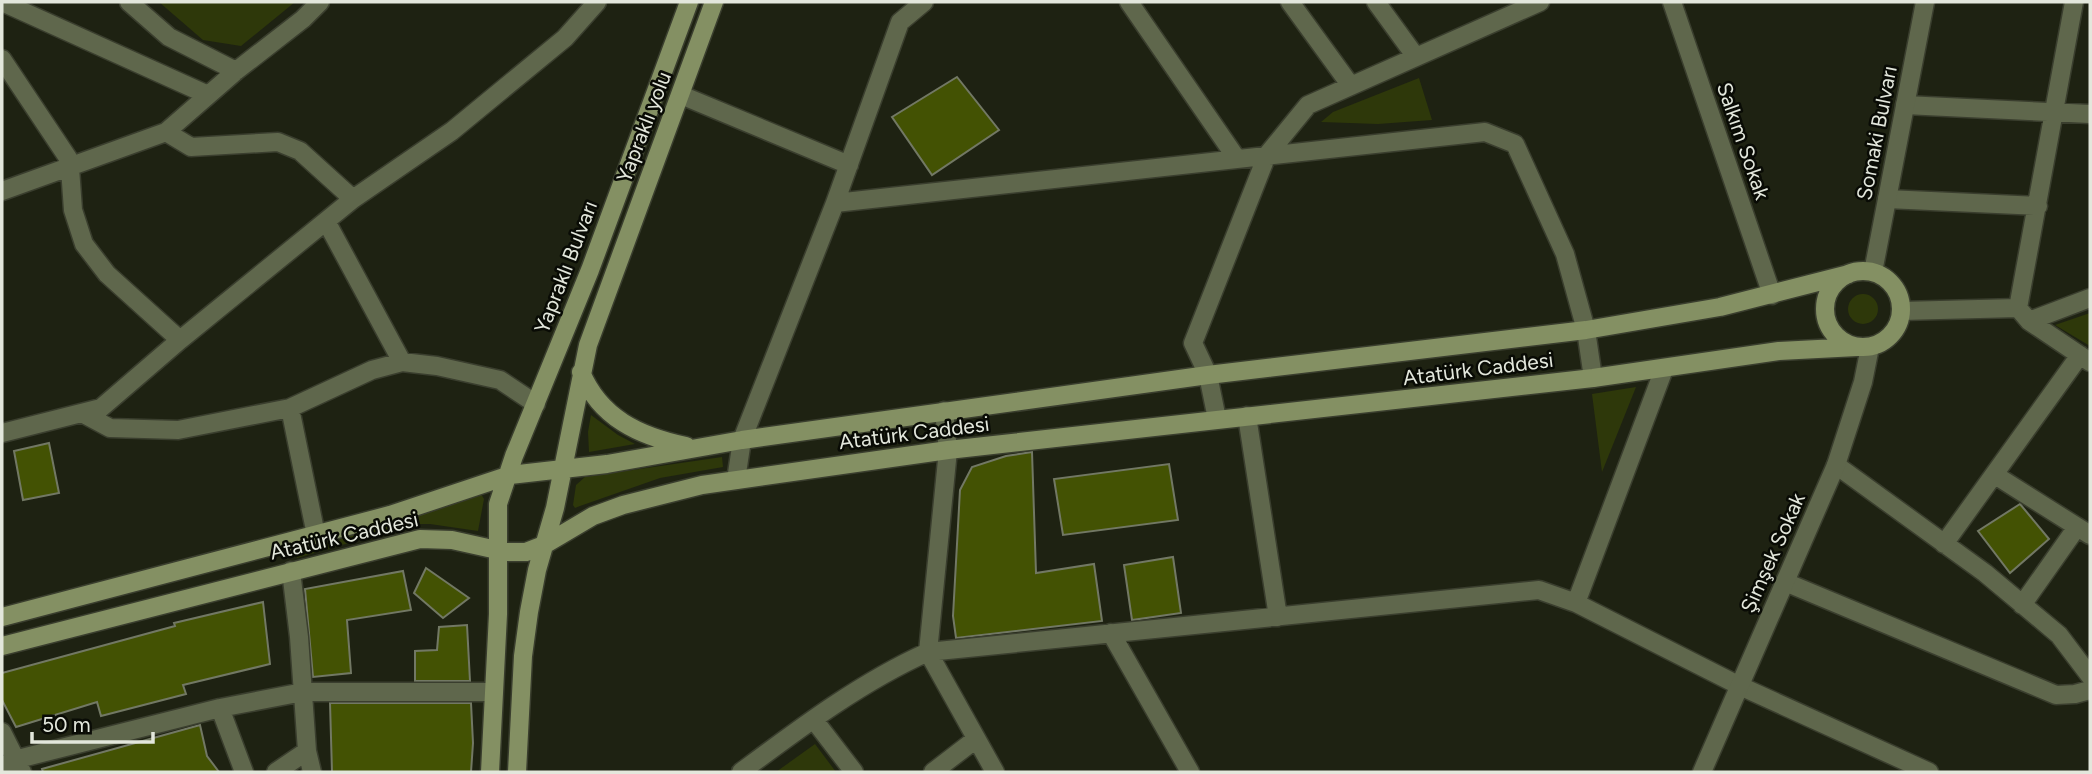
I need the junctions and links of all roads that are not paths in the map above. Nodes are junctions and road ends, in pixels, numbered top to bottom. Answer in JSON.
{"nodes":[{"id":1,"x":2,"y":2,"type":"edge"},
{"id":2,"x":129,"y":2,"type":"edge"},
{"id":3,"x":320,"y":2,"type":"edge"},
{"id":4,"x":597,"y":2,"type":"edge"},
{"id":5,"x":689,"y":2,"type":"edge"},
{"id":6,"x":714,"y":2,"type":"edge"},
{"id":7,"x":923,"y":2,"type":"edge"},
{"id":8,"x":1129,"y":2,"type":"edge"},
{"id":9,"x":1290,"y":2,"type":"edge"},
{"id":10,"x":1376,"y":2,"type":"edge"},
{"id":11,"x":1540,"y":2,"type":"edge"},
{"id":12,"x":1671,"y":2,"type":"edge"},
{"id":13,"x":1925,"y":2,"type":"edge"},
{"id":14,"x":2074,"y":2,"type":"edge"},
{"id":15,"x":1416,"y":57,"type":"junction"},
{"id":16,"x":2,"y":59,"type":"edge"},
{"id":17,"x":236,"y":71,"type":"junction"},
{"id":18,"x":1351,"y":86,"type":"junction"},
{"id":19,"x":208,"y":95,"type":"junction"},
{"id":20,"x":681,"y":95,"type":"junction"},
{"id":21,"x":1905,"y":105,"type":"junction"},
{"id":22,"x":2053,"y":114,"type":"junction"},
{"id":23,"x":2090,"y":114,"type":"edge"},
{"id":24,"x":166,"y":132,"type":"junction"},
{"id":25,"x":1267,"y":155,"type":"junction"},
{"id":26,"x":1237,"y":159,"type":"junction"},
{"id":27,"x":849,"y":165,"type":"junction"},
{"id":28,"x":70,"y":168,"type":"junction"},
{"id":29,"x":2,"y":191,"type":"edge"},
{"id":30,"x":353,"y":199,"type":"junction"},
{"id":31,"x":1887,"y":200,"type":"junction"},
{"id":32,"x":835,"y":203,"type":"junction"},
{"id":33,"x":2037,"y":206,"type":"junction"},
{"id":34,"x":326,"y":221,"type":"junction"},
{"id":35,"x":1873,"y":272,"type":"junction"},
{"id":36,"x":1849,"y":274,"type":"junction"},
{"id":37,"x":1772,"y":295,"type":"junction"},
{"id":38,"x":2090,"y":298,"type":"edge"},
{"id":39,"x":1901,"y":310,"type":"junction"},
{"id":40,"x":2023,"y":315,"type":"junction"},
{"id":41,"x":1586,"y":330,"type":"junction"},
{"id":42,"x":180,"y":340,"type":"junction"},
{"id":43,"x":1863,"y":347,"type":"junction"},
{"id":44,"x":2085,"y":359,"type":"edge"},
{"id":45,"x":402,"y":362,"type":"junction"},
{"id":46,"x":1664,"y":369,"type":"junction"},
{"id":47,"x":581,"y":372,"type":"junction"},
{"id":48,"x":1208,"y":374,"type":"junction"},
{"id":49,"x":1593,"y":378,"type":"junction"},
{"id":50,"x":536,"y":404,"type":"junction"},
{"id":51,"x":290,"y":408,"type":"junction"},
{"id":52,"x":944,"y":411,"type":"junction"},
{"id":53,"x":82,"y":412,"type":"junction"},
{"id":54,"x":1247,"y":416,"type":"junction"},
{"id":55,"x":1217,"y":419,"type":"junction"},
{"id":56,"x":3,"y":431,"type":"edge"},
{"id":57,"x":742,"y":440,"type":"junction"},
{"id":58,"x":696,"y":448,"type":"junction"},
{"id":59,"x":948,"y":450,"type":"junction"},
{"id":60,"x":1836,"y":465,"type":"junction"},
{"id":61,"x":562,"y":470,"type":"junction"},
{"id":62,"x":1995,"y":475,"type":"junction"},
{"id":63,"x":507,"y":476,"type":"junction"},
{"id":64,"x":737,"y":480,"type":"junction"},
{"id":65,"x":2084,"y":531,"type":"edge"},
{"id":66,"x":316,"y":536,"type":"junction"},
{"id":67,"x":1944,"y":544,"type":"junction"},
{"id":68,"x":544,"y":545,"type":"junction"},
{"id":69,"x":497,"y":550,"type":"junction"},
{"id":70,"x":291,"y":571,"type":"junction"},
{"id":71,"x":1784,"y":582,"type":"junction"},
{"id":72,"x":1576,"y":603,"type":"junction"},
{"id":73,"x":2022,"y":605,"type":"junction"},
{"id":74,"x":2,"y":617,"type":"edge"},
{"id":75,"x":1278,"y":617,"type":"junction"},
{"id":76,"x":1111,"y":634,"type":"junction"},
{"id":77,"x":2,"y":646,"type":"edge"},
{"id":78,"x":928,"y":652,"type":"junction"},
{"id":79,"x":2090,"y":676,"type":"edge"},
{"id":80,"x":1740,"y":685,"type":"junction"},
{"id":81,"x":2090,"y":690,"type":"edge"},
{"id":82,"x":303,"y":692,"type":"junction"},
{"id":83,"x":493,"y":692,"type":"junction"},
{"id":84,"x":220,"y":708,"type":"junction"},
{"id":85,"x":814,"y":720,"type":"junction"},
{"id":86,"x":2,"y":732,"type":"edge"},
{"id":87,"x":976,"y":739,"type":"junction"},
{"id":88,"x":307,"y":751,"type":"junction"},
{"id":89,"x":12,"y":766,"type":"edge"},
{"id":90,"x":244,"y":772,"type":"edge"},
{"id":91,"x":276,"y":772,"type":"edge"},
{"id":92,"x":312,"y":772,"type":"edge"},
{"id":93,"x":490,"y":772,"type":"edge"},
{"id":94,"x":517,"y":772,"type":"edge"},
{"id":95,"x":741,"y":772,"type":"edge"},
{"id":96,"x":854,"y":772,"type":"edge"},
{"id":97,"x":933,"y":772,"type":"edge"},
{"id":98,"x":995,"y":772,"type":"edge"},
{"id":99,"x":1190,"y":772,"type":"edge"},
{"id":100,"x":1702,"y":772,"type":"edge"},
{"id":101,"x":1929,"y":772,"type":"edge"}],
"edges":[{"from":1,"to":19,"type":"street"},
{"from":2,"to":17,"type":"street"},
{"from":3,"to":17,"type":"street"},
{"from":4,"to":30,"type":"street"},
{"from":5,"to":50,"type":"main road","name":"Yapraklı Bulvarı"},
{"from":6,"to":20,"type":"main road","name":"Yapraklı yolu"},
{"from":7,"to":27,"type":"street"},
{"from":8,"to":26,"type":"street"},
{"from":9,"to":18,"type":"street"},
{"from":10,"to":15,"type":"street"},
{"from":11,"to":15,"type":"street"},
{"from":12,"to":37,"type":"street","name":"Salkım Sokak"},
{"from":13,"to":21,"type":"street","name":"Somaki Bulvarı"},
{"from":14,"to":22,"type":"street"},
{"from":15,"to":18,"type":"street"},
{"from":16,"to":28,"type":"street"},
{"from":17,"to":19,"type":"street"},
{"from":18,"to":25,"type":"street"},
{"from":19,"to":24,"type":"street"},
{"from":20,"to":27,"type":"street"},
{"from":20,"to":47,"type":"main road","name":"Yapraklı yolu"},
{"from":21,"to":22,"type":"street"},
{"from":21,"to":31,"type":"street","name":"Somaki Bulvarı"},
{"from":22,"to":23,"type":"street"},
{"from":22,"to":33,"type":"street"},
{"from":24,"to":28,"type":"street"},
{"from":24,"to":30,"type":"street"},
{"from":25,"to":26,"type":"street"},
{"from":25,"to":41,"type":"street"},
{"from":25,"to":48,"type":"street"},
{"from":26,"to":32,"type":"street"},
{"from":27,"to":32,"type":"street"},
{"from":28,"to":29,"type":"street"},
{"from":28,"to":42,"type":"street"},
{"from":30,"to":34,"type":"street"},
{"from":31,"to":33,"type":"street"},
{"from":31,"to":35,"type":"street","name":"Somaki Bulvarı"},
{"from":32,"to":57,"type":"street"},
{"from":33,"to":40,"type":"street"},
{"from":34,"to":42,"type":"street"},
{"from":34,"to":45,"type":"street"},
{"from":35,"to":36,"type":"main road"},
{"from":35,"to":39,"type":"main road"},
{"from":36,"to":37,"type":"main road","name":"Atatürk Caddesi"},
{"from":36,"to":43,"type":"main road"},
{"from":37,"to":41,"type":"main road","name":"Atatürk Caddesi"},
{"from":38,"to":40,"type":"street"},
{"from":39,"to":40,"type":"street"},
{"from":39,"to":43,"type":"main road"},
{"from":40,"to":44,"type":"street"},
{"from":41,"to":48,"type":"main road","name":"Atatürk Caddesi"},
{"from":41,"to":49,"type":"street"},
{"from":42,"to":53,"type":"street"},
{"from":43,"to":46,"type":"main road","name":"Atatürk Caddesi"},
{"from":43,"to":60,"type":"street","name":"Şimşek Sokak"},
{"from":44,"to":62,"type":"street"},
{"from":45,"to":50,"type":"street"},
{"from":45,"to":51,"type":"street"},
{"from":46,"to":49,"type":"main road","name":"Atatürk Caddesi"},
{"from":46,"to":72,"type":"street"},
{"from":47,"to":58,"type":"main road"},
{"from":47,"to":61,"type":"main road","name":"Yapraklı yolu"},
{"from":48,"to":52,"type":"main road","name":"Atatürk Caddesi"},
{"from":48,"to":55,"type":"street"},
{"from":49,"to":54,"type":"main road","name":"Atatürk Caddesi"},
{"from":50,"to":63,"type":"main road","name":"Yapraklı Bulvarı"},
{"from":51,"to":53,"type":"street"},
{"from":51,"to":66,"type":"street"},
{"from":52,"to":57,"type":"main road","name":"Atatürk Caddesi"},
{"from":52,"to":59,"type":"street"},
{"from":53,"to":56,"type":"street"},
{"from":54,"to":55,"type":"main road","name":"Atatürk Caddesi"},
{"from":54,"to":75,"type":"street"},
{"from":55,"to":59,"type":"main road","name":"Atatürk Caddesi"},
{"from":57,"to":58,"type":"main road","name":"Atatürk Caddesi"},
{"from":57,"to":64,"type":"street"},
{"from":58,"to":61,"type":"main road","name":"Atatürk Caddesi"},
{"from":59,"to":64,"type":"main road","name":"Atatürk Caddesi"},
{"from":59,"to":78,"type":"street"},
{"from":60,"to":67,"type":"street"},
{"from":60,"to":71,"type":"street","name":"Şimşek Sokak"},
{"from":61,"to":63,"type":"main road","name":"Atatürk Caddesi"},
{"from":61,"to":68,"type":"main road"},
{"from":62,"to":65,"type":"street"},
{"from":62,"to":67,"type":"street"},
{"from":63,"to":66,"type":"main road","name":"Atatürk Caddesi"},
{"from":63,"to":69,"type":"main road","name":"Yapraklı Bulvarı"},
{"from":64,"to":68,"type":"main road","name":"Atatürk Caddesi"},
{"from":65,"to":73,"type":"street"},
{"from":66,"to":74,"type":"main road","name":"Atatürk Caddesi"},
{"from":67,"to":73,"type":"street"},
{"from":68,"to":69,"type":"main road","name":"Atatürk Caddesi"},
{"from":68,"to":94,"type":"main road"},
{"from":69,"to":70,"type":"main road","name":"Atatürk Caddesi"},
{"from":69,"to":83,"type":"main road","name":"Yapraklı Bulvarı"},
{"from":70,"to":77,"type":"main road","name":"Atatürk Caddesi"},
{"from":70,"to":82,"type":"street"},
{"from":71,"to":80,"type":"street","name":"Şimşek Sokak"},
{"from":71,"to":81,"type":"street"},
{"from":72,"to":75,"type":"street"},
{"from":72,"to":80,"type":"street"},
{"from":73,"to":79,"type":"street"},
{"from":75,"to":76,"type":"street"},
{"from":76,"to":78,"type":"street"},
{"from":76,"to":99,"type":"street"},
{"from":78,"to":85,"type":"street"},
{"from":78,"to":87,"type":"street"},
{"from":80,"to":100,"type":"street","name":"Şimşek Sokak"},
{"from":80,"to":101,"type":"street"},
{"from":82,"to":83,"type":"street"},
{"from":82,"to":84,"type":"street"},
{"from":82,"to":88,"type":"street"},
{"from":83,"to":93,"type":"main road","name":"Yapraklı Bulvarı"},
{"from":84,"to":89,"type":"street"},
{"from":84,"to":90,"type":"street"},
{"from":85,"to":95,"type":"street"},
{"from":85,"to":96,"type":"street"},
{"from":86,"to":89,"type":"street"},
{"from":87,"to":97,"type":"street"},
{"from":87,"to":98,"type":"street"},
{"from":88,"to":91,"type":"street"},
{"from":88,"to":92,"type":"street"}]}
